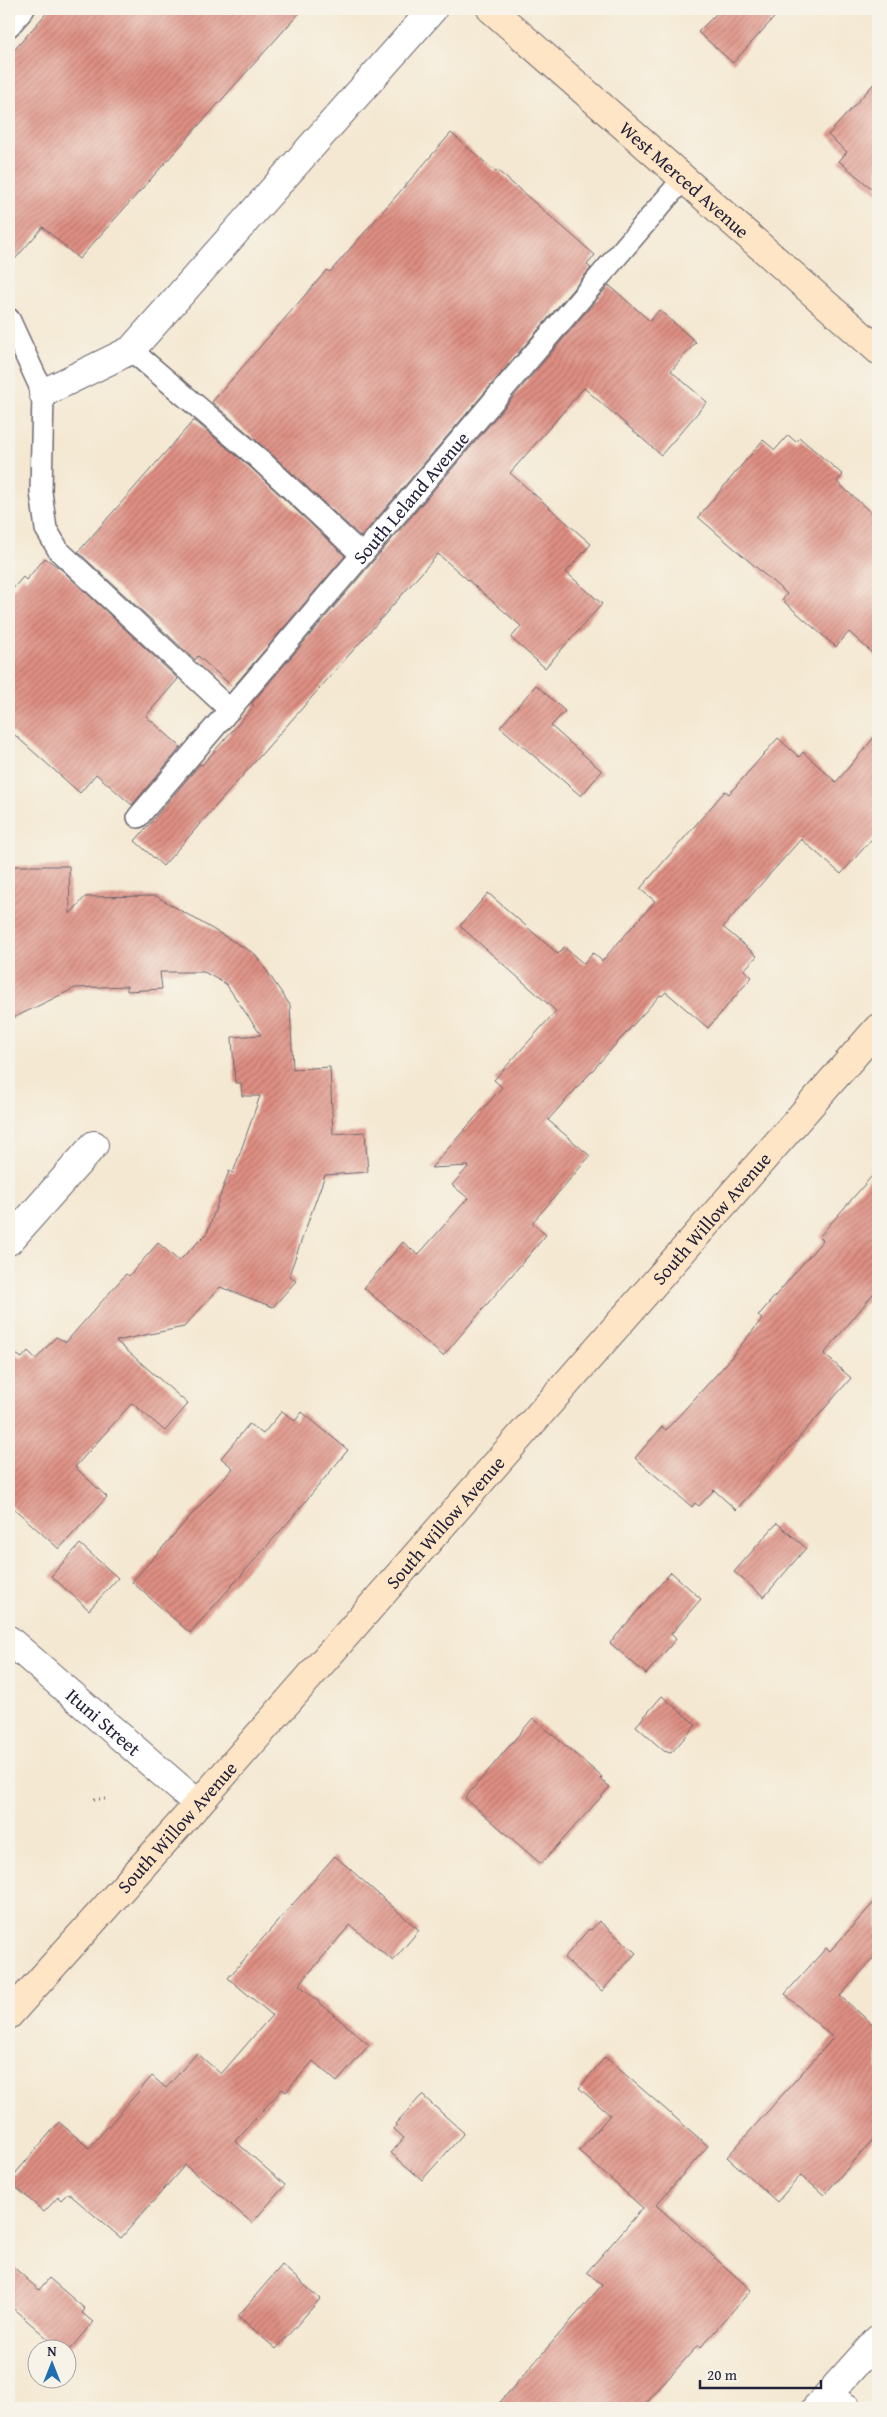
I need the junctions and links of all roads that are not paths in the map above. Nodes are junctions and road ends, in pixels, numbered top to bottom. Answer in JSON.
{"nodes":[{"id":1,"x":24,"y":9,"type":"edge"},
{"id":2,"x":433,"y":9,"type":"edge"},
{"id":3,"x":491,"y":9,"type":"edge"},
{"id":4,"x":9,"y":26,"type":"edge"},
{"id":5,"x":683,"y":179,"type":"junction"},
{"id":6,"x":9,"y":319,"type":"edge"},
{"id":7,"x":131,"y":350,"type":"junction"},
{"id":8,"x":878,"y":350,"type":"edge"},
{"id":9,"x":42,"y":393,"type":"junction"},
{"id":10,"x":362,"y":555,"type":"junction"},
{"id":11,"x":230,"y":710,"type":"junction"},
{"id":12,"x":138,"y":817,"type":"dead end"},
{"id":13,"x":878,"y":1028,"type":"edge"},
{"id":14,"x":94,"y":1145,"type":"dead end"},
{"id":15,"x":9,"y":1241,"type":"edge"},
{"id":16,"x":9,"y":1640,"type":"edge"},
{"id":17,"x":198,"y":1804,"type":"junction"},
{"id":18,"x":9,"y":2015,"type":"edge"},
{"id":19,"x":878,"y":2339,"type":"edge"},
{"id":20,"x":830,"y":2404,"type":"edge"}],
"edges":[{"from":1,"to":4,"type":"lane"},
{"from":2,"to":7,"type":"street"},
{"from":3,"to":5,"type":"street","name":"West Merced Avenue"},
{"from":5,"to":8,"type":"street","name":"West Merced Avenue"},
{"from":5,"to":10,"type":"lane","name":"South Leland Avenue"},
{"from":6,"to":9,"type":"lane"},
{"from":7,"to":9,"type":"street"},
{"from":7,"to":10,"type":"lane"},
{"from":9,"to":11,"type":"lane"},
{"from":10,"to":11,"type":"lane","name":"South Leland Avenue"},
{"from":11,"to":12,"type":"lane","name":"South Leland Avenue"},
{"from":13,"to":17,"type":"street","name":"South Willow Avenue"},
{"from":14,"to":15,"type":"street"},
{"from":16,"to":17,"type":"street","name":"Ituni Street"},
{"from":17,"to":18,"type":"street","name":"South Willow Avenue"},
{"from":19,"to":20,"type":"street"}]}
